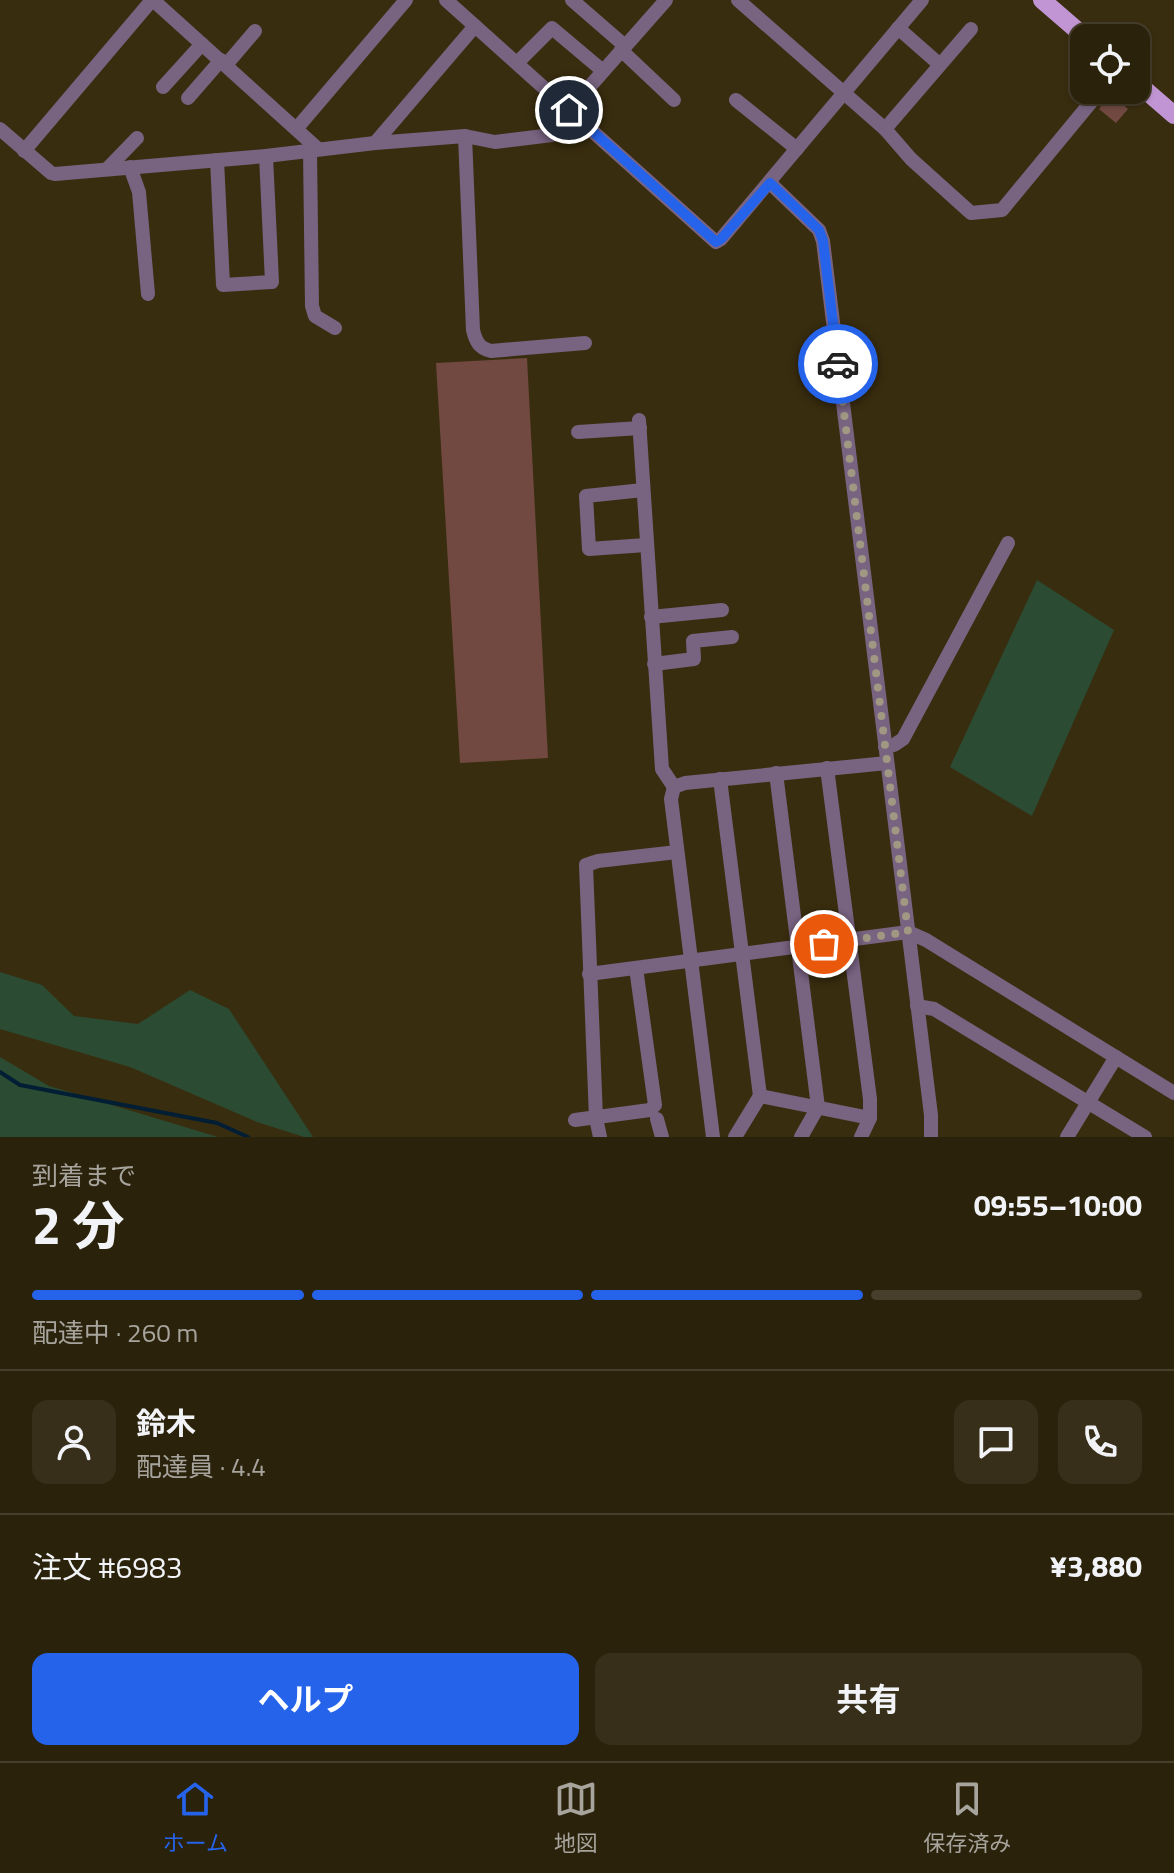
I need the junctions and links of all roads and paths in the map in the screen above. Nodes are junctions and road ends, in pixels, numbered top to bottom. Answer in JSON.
{"nodes":[{"id":1,"x":152,"y":0,"type":"edge"},
{"id":2,"x":406,"y":0,"type":"edge"},
{"id":3,"x":446,"y":0,"type":"edge"},
{"id":4,"x":572,"y":0,"type":"edge"},
{"id":5,"x":666,"y":0,"type":"edge"},
{"id":6,"x":738,"y":0,"type":"edge"},
{"id":7,"x":922,"y":0,"type":"edge"},
{"id":8,"x":1042,"y":0,"type":"edge"},
{"id":9,"x":1070,"y":24,"type":"edge"},
{"id":10,"x":475,"y":26,"type":"junction"},
{"id":11,"x":898,"y":28,"type":"junction"},
{"id":12,"x":971,"y":29,"type":"dead end"},
{"id":13,"x":255,"y":31,"type":"dead end"},
{"id":14,"x":202,"y":44,"type":"junction"},
{"id":15,"x":623,"y":48,"type":"junction"},
{"id":16,"x":223,"y":63,"type":"junction"},
{"id":17,"x":517,"y":63,"type":"junction"},
{"id":18,"x":939,"y":64,"type":"junction"},
{"id":19,"x":603,"y":71,"type":"junction"},
{"id":20,"x":163,"y":87,"type":"dead end"},
{"id":21,"x":844,"y":92,"type":"junction"},
{"id":22,"x":1150,"y":94,"type":"edge"},
{"id":23,"x":188,"y":98,"type":"dead end"},
{"id":24,"x":674,"y":100,"type":"dead end"},
{"id":25,"x":736,"y":100,"type":"dead end"},
{"id":26,"x":1089,"y":104,"type":"edge"},
{"id":27,"x":569,"y":110,"type":"junction"},
{"id":28,"x":1174,"y":115,"type":"edge"},
{"id":29,"x":297,"y":128,"type":"junction"},
{"id":30,"x":0,"y":129,"type":"edge"},
{"id":31,"x":885,"y":129,"type":"junction"},
{"id":32,"x":465,"y":136,"type":"junction"},
{"id":33,"x":137,"y":138,"type":"dead end"},
{"id":34,"x":375,"y":143,"type":"junction"},
{"id":35,"x":797,"y":149,"type":"junction"},
{"id":36,"x":314,"y":150,"type":"junction"},
{"id":37,"x":24,"y":151,"type":"junction"},
{"id":38,"x":266,"y":156,"type":"junction"},
{"id":39,"x":217,"y":160,"type":"junction"},
{"id":40,"x":130,"y":167,"type":"junction"},
{"id":41,"x":107,"y":169,"type":"junction"},
{"id":42,"x":770,"y":183,"type":"junction"},
{"id":43,"x":148,"y":294,"type":"dead end"},
{"id":44,"x":335,"y":328,"type":"dead end"},
{"id":45,"x":585,"y":343,"type":"dead end"},
{"id":46,"x":578,"y":432,"type":"dead end"},
{"id":47,"x":643,"y":490,"type":"junction"},
{"id":48,"x":1008,"y":543,"type":"dead end"},
{"id":49,"x":646,"y":545,"type":"junction"},
{"id":50,"x":722,"y":610,"type":"dead end"},
{"id":51,"x":651,"y":617,"type":"junction"},
{"id":52,"x":732,"y":637,"type":"dead end"},
{"id":53,"x":654,"y":664,"type":"junction"},
{"id":54,"x":885,"y":747,"type":"junction"},
{"id":55,"x":887,"y":763,"type":"junction"},
{"id":56,"x":827,"y":768,"type":"junction"},
{"id":57,"x":776,"y":773,"type":"junction"},
{"id":58,"x":720,"y":779,"type":"junction"},
{"id":59,"x":674,"y":787,"type":"junction"},
{"id":60,"x":677,"y":852,"type":"junction"},
{"id":61,"x":908,"y":932,"type":"junction"},
{"id":62,"x":850,"y":939,"type":"junction"},
{"id":63,"x":797,"y":948,"type":"junction"},
{"id":64,"x":742,"y":956,"type":"junction"},
{"id":65,"x":690,"y":961,"type":"junction"},
{"id":66,"x":636,"y":968,"type":"junction"},
{"id":67,"x":589,"y":974,"type":"junction"},
{"id":68,"x":917,"y":1006,"type":"junction"},
{"id":69,"x":1116,"y":1057,"type":"junction"},
{"id":70,"x":1174,"y":1093,"type":"edge"},
{"id":71,"x":760,"y":1096,"type":"junction"},
{"id":72,"x":1088,"y":1102,"type":"junction"},
{"id":73,"x":818,"y":1107,"type":"junction"},
{"id":74,"x":596,"y":1118,"type":"junction"},
{"id":75,"x":870,"y":1118,"type":"junction"},
{"id":76,"x":657,"y":1119,"type":"dead end"},
{"id":77,"x":575,"y":1120,"type":"dead end"},
{"id":78,"x":936,"y":1135,"type":"edge"},
{"id":79,"x":600,"y":1137,"type":"edge"},
{"id":80,"x":662,"y":1137,"type":"edge"},
{"id":81,"x":713,"y":1137,"type":"edge"},
{"id":82,"x":735,"y":1137,"type":"edge"},
{"id":83,"x":801,"y":1137,"type":"edge"},
{"id":84,"x":861,"y":1137,"type":"edge"},
{"id":85,"x":1067,"y":1137,"type":"edge"},
{"id":86,"x":1145,"y":1137,"type":"edge"}],
"edges":[{"from":1,"to":14,"type":"street"},
{"from":1,"to":37,"type":"street"},
{"from":2,"to":29,"type":"street"},
{"from":3,"to":10,"type":"street"},
{"from":4,"to":15,"type":"street"},
{"from":5,"to":15,"type":"street"},
{"from":6,"to":21,"type":"street"},
{"from":7,"to":11,"type":"street"},
{"from":8,"to":9,"type":"main road"},
{"from":10,"to":17,"type":"street"},
{"from":10,"to":34,"type":"street"},
{"from":11,"to":18,"type":"street"},
{"from":11,"to":21,"type":"street"},
{"from":12,"to":18,"type":"street"},
{"from":13,"to":16,"type":"street"},
{"from":14,"to":16,"type":"street"},
{"from":14,"to":20,"type":"street"},
{"from":15,"to":19,"type":"street"},
{"from":15,"to":24,"type":"street"},
{"from":16,"to":23,"type":"street"},
{"from":16,"to":29,"type":"street"},
{"from":17,"to":19,"type":"street"},
{"from":17,"to":27,"type":"street"},
{"from":18,"to":31,"type":"street"},
{"from":19,"to":27,"type":"street"},
{"from":21,"to":31,"type":"street"},
{"from":21,"to":35,"type":"street"},
{"from":22,"to":28,"type":"main road"},
{"from":25,"to":35,"type":"street"},
{"from":26,"to":31,"type":"street"},
{"from":27,"to":32,"type":"street"},
{"from":27,"to":42,"type":"street"},
{"from":29,"to":36,"type":"street"},
{"from":30,"to":37,"type":"street"},
{"from":32,"to":34,"type":"street"},
{"from":32,"to":45,"type":"street"},
{"from":33,"to":41,"type":"street"},
{"from":34,"to":36,"type":"street"},
{"from":35,"to":42,"type":"street"},
{"from":36,"to":38,"type":"street"},
{"from":36,"to":44,"type":"street"},
{"from":37,"to":41,"type":"street"},
{"from":38,"to":39,"type":"street"},
{"from":38,"to":39,"type":"street"},
{"from":39,"to":40,"type":"street"},
{"from":40,"to":41,"type":"street"},
{"from":40,"to":43,"type":"street"},
{"from":42,"to":54,"type":"street"},
{"from":46,"to":47,"type":"street"},
{"from":47,"to":49,"type":"street"},
{"from":47,"to":49,"type":"street"},
{"from":48,"to":54,"type":"street"},
{"from":49,"to":51,"type":"street"},
{"from":50,"to":51,"type":"street"},
{"from":51,"to":53,"type":"street"},
{"from":52,"to":53,"type":"street"},
{"from":53,"to":59,"type":"street"},
{"from":54,"to":55,"type":"street"},
{"from":55,"to":56,"type":"street"},
{"from":55,"to":61,"type":"street"},
{"from":56,"to":57,"type":"street"},
{"from":56,"to":62,"type":"street"},
{"from":57,"to":58,"type":"street"},
{"from":57,"to":63,"type":"street"},
{"from":58,"to":59,"type":"street"},
{"from":58,"to":64,"type":"street"},
{"from":59,"to":60,"type":"street"},
{"from":60,"to":65,"type":"street"},
{"from":60,"to":67,"type":"street"},
{"from":61,"to":62,"type":"street"},
{"from":61,"to":68,"type":"street"},
{"from":61,"to":69,"type":"street"},
{"from":62,"to":63,"type":"street"},
{"from":62,"to":75,"type":"street"},
{"from":63,"to":64,"type":"street"},
{"from":63,"to":73,"type":"street"},
{"from":64,"to":65,"type":"street"},
{"from":64,"to":71,"type":"street"},
{"from":65,"to":66,"type":"street"},
{"from":65,"to":81,"type":"street"},
{"from":66,"to":67,"type":"street"},
{"from":66,"to":74,"type":"street"},
{"from":67,"to":74,"type":"street"},
{"from":68,"to":72,"type":"street"},
{"from":68,"to":78,"type":"street"},
{"from":69,"to":70,"type":"street"},
{"from":69,"to":72,"type":"street"},
{"from":71,"to":73,"type":"street"},
{"from":71,"to":82,"type":"street"},
{"from":72,"to":85,"type":"street"},
{"from":72,"to":86,"type":"street"},
{"from":73,"to":75,"type":"street"},
{"from":73,"to":83,"type":"street"},
{"from":74,"to":77,"type":"street"},
{"from":74,"to":79,"type":"street"},
{"from":75,"to":84,"type":"street"},
{"from":76,"to":80,"type":"street"}]}
